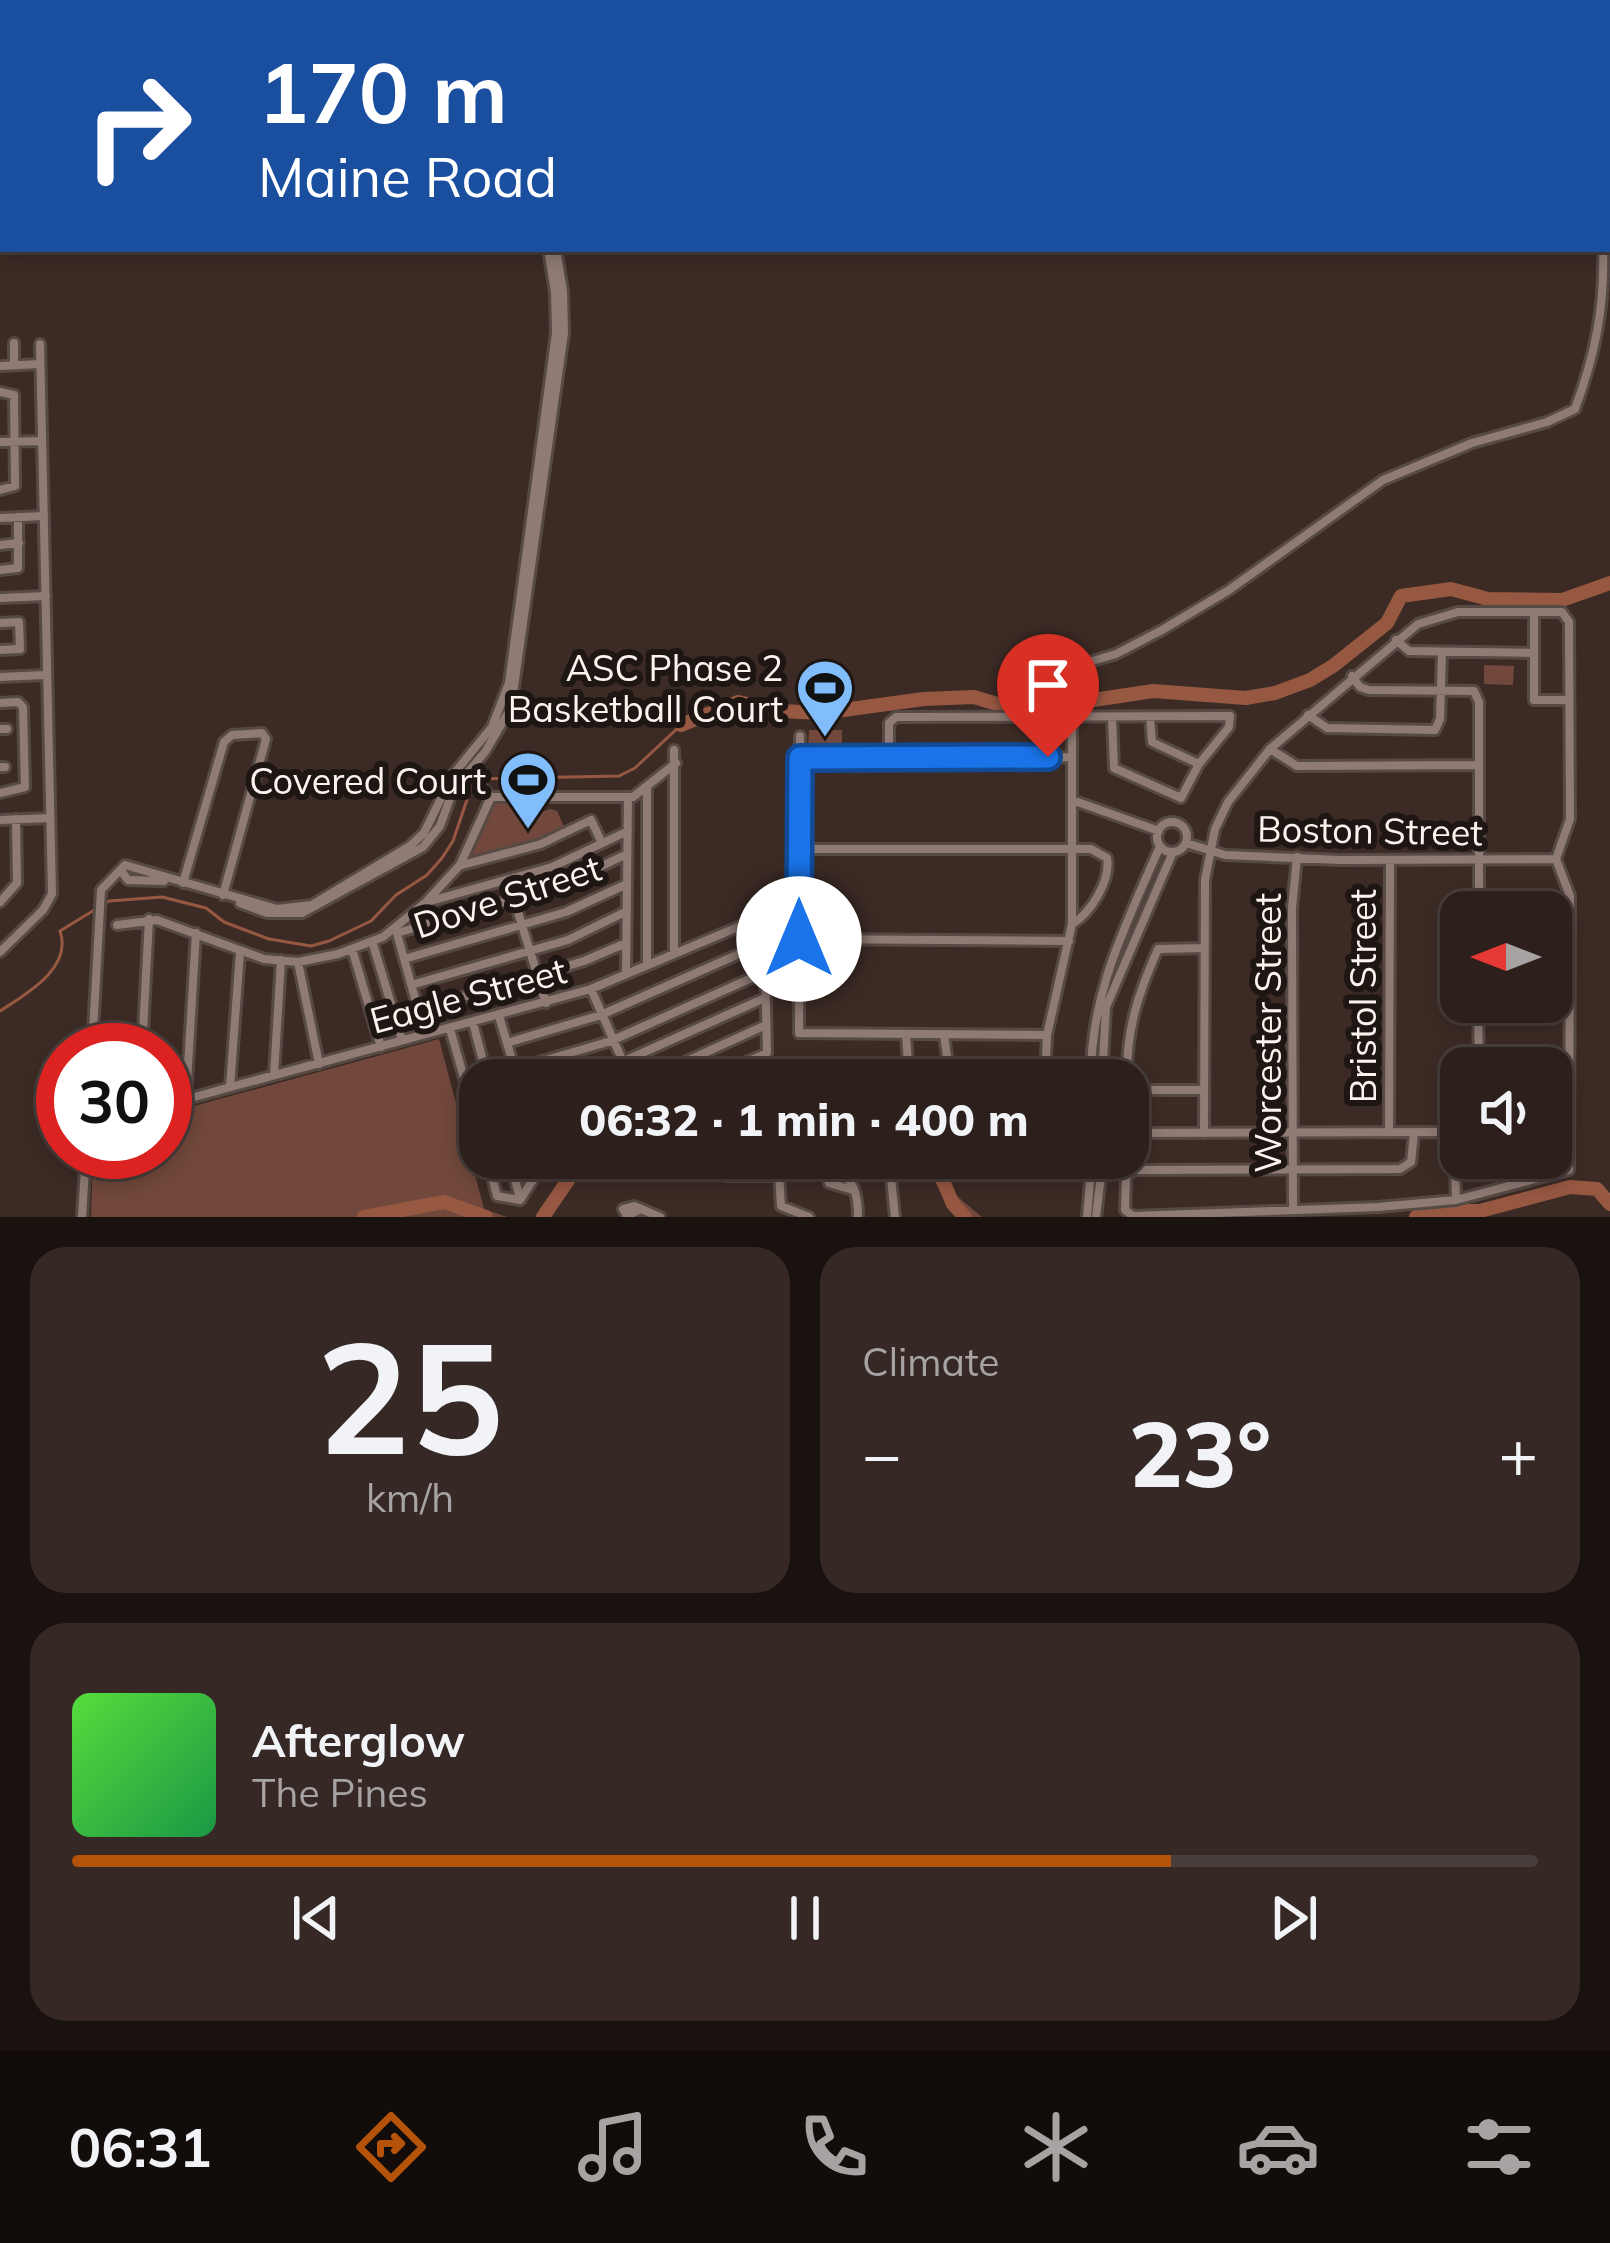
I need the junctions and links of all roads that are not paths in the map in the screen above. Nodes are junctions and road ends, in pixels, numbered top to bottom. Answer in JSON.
{"nodes":[{"id":1,"x":552,"y":252,"type":"edge"},
{"id":2,"x":1604,"y":252,"type":"edge"},
{"id":3,"x":14,"y":343,"type":"dead end"},
{"id":4,"x":40,"y":344,"type":"dead end"},
{"id":5,"x":40,"y":364,"type":"junction"},
{"id":6,"x":14,"y":365,"type":"junction"},
{"id":7,"x":0,"y":366,"type":"edge"},
{"id":8,"x":0,"y":392,"type":"edge"},
{"id":9,"x":42,"y":441,"type":"junction"},
{"id":10,"x":0,"y":442,"type":"edge"},
{"id":11,"x":15,"y":442,"type":"junction"},
{"id":12,"x":0,"y":490,"type":"edge"},
{"id":13,"x":44,"y":516,"type":"junction"},
{"id":14,"x":18,"y":517,"type":"junction"},
{"id":15,"x":0,"y":518,"type":"edge"},
{"id":16,"x":0,"y":544,"type":"edge"},
{"id":17,"x":19,"y":544,"type":"junction"},
{"id":18,"x":0,"y":570,"type":"edge"},
{"id":19,"x":46,"y":596,"type":"junction"},
{"id":20,"x":0,"y":598,"type":"edge"},
{"id":21,"x":1534,"y":612,"type":"junction"},
{"id":22,"x":0,"y":623,"type":"edge"},
{"id":23,"x":1396,"y":640,"type":"junction"},
{"id":24,"x":0,"y":650,"type":"edge"},
{"id":25,"x":1442,"y":652,"type":"junction"},
{"id":26,"x":1534,"y":653,"type":"junction"},
{"id":27,"x":45,"y":674,"type":"junction"},
{"id":28,"x":1352,"y":676,"type":"junction"},
{"id":29,"x":0,"y":677,"type":"edge"},
{"id":30,"x":1022,"y":682,"type":"dead end"},
{"id":31,"x":1441,"y":690,"type":"junction"},
{"id":32,"x":1569,"y":700,"type":"junction"},
{"id":33,"x":0,"y":703,"type":"edge"},
{"id":34,"x":1308,"y":715,"type":"junction"},
{"id":35,"x":1072,"y":717,"type":"junction"},
{"id":36,"x":1112,"y":717,"type":"junction"},
{"id":37,"x":1150,"y":717,"type":"junction"},
{"id":38,"x":800,"y":736,"type":"dead end"},
{"id":39,"x":1270,"y":749,"type":"junction"},
{"id":40,"x":674,"y":750,"type":"dead end"},
{"id":41,"x":1072,"y":757,"type":"junction"},
{"id":42,"x":800,"y":758,"type":"junction"},
{"id":43,"x":889,"y":758,"type":"junction"},
{"id":44,"x":676,"y":763,"type":"junction"},
{"id":45,"x":1199,"y":764,"type":"junction"},
{"id":46,"x":1478,"y":765,"type":"junction"},
{"id":47,"x":479,"y":785,"type":"dead end"},
{"id":48,"x":647,"y":786,"type":"junction"},
{"id":49,"x":0,"y":793,"type":"edge"},
{"id":50,"x":491,"y":797,"type":"junction"},
{"id":51,"x":628,"y":797,"type":"junction"},
{"id":52,"x":1072,"y":800,"type":"junction"},
{"id":53,"x":50,"y":818,"type":"junction"},
{"id":54,"x":16,"y":819,"type":"junction"},
{"id":55,"x":0,"y":820,"type":"edge"},
{"id":56,"x":628,"y":831,"type":"junction"},
{"id":57,"x":1159,"y":831,"type":"junction"},
{"id":58,"x":602,"y":843,"type":"junction"},
{"id":59,"x":1186,"y":843,"type":"junction"},
{"id":60,"x":1160,"y":846,"type":"junction"},
{"id":61,"x":799,"y":849,"type":"junction"},
{"id":62,"x":1072,"y":849,"type":"junction"},
{"id":63,"x":1174,"y":852,"type":"junction"},
{"id":64,"x":1209,"y":853,"type":"junction"},
{"id":65,"x":627,"y":854,"type":"junction"},
{"id":66,"x":1297,"y":857,"type":"junction"},
{"id":67,"x":1478,"y":859,"type":"junction"},
{"id":68,"x":1556,"y":859,"type":"junction"},
{"id":69,"x":1390,"y":860,"type":"junction"},
{"id":70,"x":460,"y":865,"type":"junction"},
{"id":71,"x":508,"y":880,"type":"junction"},
{"id":72,"x":183,"y":883,"type":"junction"},
{"id":73,"x":627,"y":884,"type":"junction"},
{"id":74,"x":1479,"y":891,"type":"edge"},
{"id":75,"x":223,"y":896,"type":"junction"},
{"id":76,"x":514,"y":900,"type":"junction"},
{"id":77,"x":0,"y":902,"type":"edge"},
{"id":78,"x":425,"y":902,"type":"junction"},
{"id":79,"x":627,"y":911,"type":"junction"},
{"id":80,"x":776,"y":911,"type":"dead end"},
{"id":81,"x":764,"y":916,"type":"junction"},
{"id":82,"x":149,"y":920,"type":"junction"},
{"id":83,"x":1072,"y":924,"type":"junction"},
{"id":84,"x":117,"y":925,"type":"dead end"},
{"id":85,"x":522,"y":925,"type":"junction"},
{"id":86,"x":396,"y":931,"type":"junction"},
{"id":87,"x":196,"y":933,"type":"junction"},
{"id":88,"x":799,"y":939,"type":"junction"},
{"id":89,"x":1069,"y":940,"type":"junction"},
{"id":90,"x":372,"y":941,"type":"junction"},
{"id":91,"x":626,"y":943,"type":"junction"},
{"id":92,"x":764,"y":943,"type":"junction"},
{"id":93,"x":1203,"y":948,"type":"junction"},
{"id":94,"x":352,"y":949,"type":"junction"},
{"id":95,"x":530,"y":951,"type":"junction"},
{"id":96,"x":0,"y":952,"type":"edge"},
{"id":97,"x":240,"y":952,"type":"junction"},
{"id":98,"x":674,"y":953,"type":"junction"},
{"id":99,"x":404,"y":959,"type":"junction"},
{"id":100,"x":281,"y":960,"type":"junction"},
{"id":101,"x":298,"y":962,"type":"junction"},
{"id":102,"x":647,"y":964,"type":"junction"},
{"id":103,"x":765,"y":972,"type":"junction"},
{"id":104,"x":626,"y":973,"type":"junction"},
{"id":105,"x":538,"y":975,"type":"junction"},
{"id":106,"x":411,"y":985,"type":"junction"},
{"id":107,"x":590,"y":989,"type":"junction"},
{"id":108,"x":765,"y":998,"type":"junction"},
{"id":109,"x":546,"y":1003,"type":"junction"},
{"id":110,"x":418,"y":1010,"type":"junction"},
{"id":111,"x":601,"y":1015,"type":"junction"},
{"id":112,"x":499,"y":1016,"type":"junction"},
{"id":113,"x":94,"y":1023,"type":"edge"},
{"id":114,"x":143,"y":1023,"type":"edge"},
{"id":115,"x":191,"y":1023,"type":"edge"},
{"id":116,"x":473,"y":1023,"type":"junction"},
{"id":117,"x":766,"y":1024,"type":"junction"},
{"id":118,"x":451,"y":1029,"type":"junction"},
{"id":119,"x":425,"y":1034,"type":"junction"},
{"id":120,"x":905,"y":1034,"type":"junction"},
{"id":121,"x":944,"y":1034,"type":"junction"},
{"id":122,"x":1047,"y":1035,"type":"junction"},
{"id":123,"x":402,"y":1040,"type":"junction"},
{"id":124,"x":611,"y":1041,"type":"junction"},
{"id":125,"x":507,"y":1042,"type":"junction"},
{"id":126,"x":381,"y":1047,"type":"junction"},
{"id":127,"x":1569,"y":1047,"type":"edge"},
{"id":128,"x":459,"y":1059,"type":"edge"},
{"id":129,"x":482,"y":1059,"type":"edge"},
{"id":130,"x":511,"y":1059,"type":"edge"},
{"id":131,"x":549,"y":1059,"type":"edge"},
{"id":132,"x":620,"y":1059,"type":"edge"},
{"id":133,"x":629,"y":1059,"type":"edge"},
{"id":134,"x":690,"y":1059,"type":"edge"},
{"id":135,"x":754,"y":1059,"type":"edge"},
{"id":136,"x":907,"y":1059,"type":"edge"},
{"id":137,"x":947,"y":1059,"type":"edge"},
{"id":138,"x":1046,"y":1059,"type":"edge"},
{"id":139,"x":1090,"y":1059,"type":"edge"},
{"id":140,"x":1103,"y":1059,"type":"edge"},
{"id":141,"x":1128,"y":1059,"type":"edge"},
{"id":142,"x":320,"y":1064,"type":"junction"},
{"id":143,"x":274,"y":1076,"type":"junction"},
{"id":144,"x":230,"y":1087,"type":"junction"},
{"id":145,"x":1149,"y":1090,"type":"edge"},
{"id":146,"x":1203,"y":1090,"type":"junction"},
{"id":147,"x":192,"y":1097,"type":"edge"},
{"id":148,"x":1292,"y":1132,"type":"junction"},
{"id":149,"x":1389,"y":1132,"type":"junction"},
{"id":150,"x":1440,"y":1132,"type":"edge"},
{"id":151,"x":1149,"y":1133,"type":"edge"},
{"id":152,"x":1204,"y":1133,"type":"junction"},
{"id":153,"x":1414,"y":1133,"type":"junction"},
{"id":154,"x":1292,"y":1171,"type":"junction"},
{"id":155,"x":84,"y":1179,"type":"edge"},
{"id":156,"x":493,"y":1179,"type":"edge"},
{"id":157,"x":514,"y":1179,"type":"edge"},
{"id":158,"x":532,"y":1179,"type":"edge"},
{"id":159,"x":778,"y":1179,"type":"edge"},
{"id":160,"x":892,"y":1179,"type":"edge"},
{"id":161,"x":1092,"y":1179,"type":"edge"},
{"id":162,"x":1099,"y":1179,"type":"edge"},
{"id":163,"x":1457,"y":1179,"type":"edge"},
{"id":164,"x":1532,"y":1179,"type":"edge"},
{"id":165,"x":1519,"y":1182,"type":"joint"},
{"id":166,"x":853,"y":1190,"type":"dead end"},
{"id":167,"x":520,"y":1200,"type":"junction"},
{"id":168,"x":1456,"y":1200,"type":"junction"},
{"id":169,"x":1293,"y":1209,"type":"junction"},
{"id":170,"x":639,"y":1210,"type":"dead end"},
{"id":171,"x":1092,"y":1215,"type":"edge"},
{"id":172,"x":1132,"y":1216,"type":"edge"},
{"id":173,"x":82,"y":1217,"type":"edge"},
{"id":174,"x":660,"y":1217,"type":"edge"},
{"id":175,"x":809,"y":1217,"type":"edge"},
{"id":176,"x":858,"y":1217,"type":"edge"},
{"id":177,"x":895,"y":1217,"type":"edge"}],
"edges":[{"from":1,"to":75,"type":"street"},
{"from":2,"to":30,"type":"street"},
{"from":3,"to":6,"type":"street"},
{"from":4,"to":5,"type":"street"},
{"from":5,"to":6,"type":"street"},
{"from":5,"to":9,"type":"street"},
{"from":6,"to":7,"type":"street"},
{"from":8,"to":11,"type":"street"},
{"from":9,"to":11,"type":"street"},
{"from":9,"to":13,"type":"street"},
{"from":10,"to":11,"type":"street"},
{"from":11,"to":12,"type":"street"},
{"from":13,"to":14,"type":"street"},
{"from":13,"to":19,"type":"street"},
{"from":14,"to":15,"type":"street"},
{"from":14,"to":17,"type":"street"},
{"from":16,"to":17,"type":"street"},
{"from":17,"to":18,"type":"street"},
{"from":19,"to":20,"type":"street"},
{"from":19,"to":27,"type":"street"},
{"from":21,"to":23,"type":"street"},
{"from":21,"to":26,"type":"street"},
{"from":21,"to":32,"type":"street"},
{"from":22,"to":24,"type":"street"},
{"from":23,"to":25,"type":"street"},
{"from":23,"to":28,"type":"street"},
{"from":25,"to":26,"type":"street"},
{"from":25,"to":31,"type":"street"},
{"from":26,"to":32,"type":"street"},
{"from":27,"to":29,"type":"street"},
{"from":27,"to":53,"type":"street"},
{"from":28,"to":31,"type":"street"},
{"from":28,"to":34,"type":"street"},
{"from":31,"to":34,"type":"street"},
{"from":31,"to":46,"type":"street"},
{"from":32,"to":68,"type":"street"},
{"from":33,"to":49,"type":"street"},
{"from":34,"to":39,"type":"street"},
{"from":35,"to":36,"type":"street"},
{"from":35,"to":41,"type":"street"},
{"from":35,"to":43,"type":"street"},
{"from":36,"to":37,"type":"street"},
{"from":36,"to":45,"type":"street"},
{"from":37,"to":45,"type":"street"},
{"from":37,"to":45,"type":"street"},
{"from":38,"to":42,"type":"street"},
{"from":39,"to":46,"type":"street"},
{"from":39,"to":64,"type":"street"},
{"from":40,"to":44,"type":"street"},
{"from":41,"to":43,"type":"street"},
{"from":41,"to":52,"type":"street"},
{"from":42,"to":43,"type":"street"},
{"from":42,"to":61,"type":"street"},
{"from":44,"to":48,"type":"street"},
{"from":44,"to":98,"type":"street"},
{"from":46,"to":67,"type":"street"},
{"from":47,"to":50,"type":"street"},
{"from":48,"to":51,"type":"street"},
{"from":48,"to":102,"type":"street"},
{"from":50,"to":51,"type":"street"},
{"from":50,"to":70,"type":"street"},
{"from":51,"to":56,"type":"street"},
{"from":52,"to":57,"type":"street"},
{"from":52,"to":62,"type":"street"},
{"from":53,"to":54,"type":"street"},
{"from":53,"to":96,"type":"street"},
{"from":54,"to":55,"type":"street"},
{"from":54,"to":77,"type":"street"},
{"from":56,"to":58,"type":"street"},
{"from":56,"to":65,"type":"street"},
{"from":57,"to":59,"type":"street"},
{"from":57,"to":60,"type":"street"},
{"from":58,"to":70,"type":"street"},
{"from":58,"to":71,"type":"street"},
{"from":59,"to":63,"type":"street"},
{"from":59,"to":64,"type":"street","name":"Boston Street"},
{"from":60,"to":63,"type":"street"},
{"from":60,"to":139,"type":"street"},
{"from":61,"to":62,"type":"street"},
{"from":61,"to":88,"type":"street"},
{"from":62,"to":83,"type":"street"},
{"from":62,"to":83,"type":"street"},
{"from":63,"to":140,"type":"street"},
{"from":64,"to":66,"type":"street","name":"Boston Street"},
{"from":64,"to":93,"type":"street"},
{"from":65,"to":73,"type":"street"},
{"from":65,"to":76,"type":"street"},
{"from":66,"to":69,"type":"street","name":"Boston Street"},
{"from":66,"to":148,"type":"street","name":"Worcester Street"},
{"from":67,"to":68,"type":"street","name":"Boston Street"},
{"from":67,"to":69,"type":"street","name":"Boston Street"},
{"from":67,"to":74,"type":"street"},
{"from":68,"to":127,"type":"street"},
{"from":69,"to":149,"type":"street","name":"Bristol Street"},
{"from":70,"to":78,"type":"street"},
{"from":71,"to":76,"type":"street"},
{"from":71,"to":78,"type":"street"},
{"from":72,"to":75,"type":"street"},
{"from":72,"to":75,"type":"street"},
{"from":72,"to":113,"type":"street"},
{"from":73,"to":79,"type":"street"},
{"from":73,"to":85,"type":"street","name":"Dove Street"},
{"from":76,"to":85,"type":"street"},
{"from":76,"to":86,"type":"street"},
{"from":78,"to":86,"type":"street"},
{"from":79,"to":91,"type":"street"},
{"from":79,"to":95,"type":"street"},
{"from":80,"to":81,"type":"street","name":"Eagle Street"},
{"from":81,"to":92,"type":"street"},
{"from":81,"to":98,"type":"street","name":"Eagle Street"},
{"from":82,"to":84,"type":"street"},
{"from":82,"to":87,"type":"street"},
{"from":82,"to":114,"type":"street"},
{"from":83,"to":89,"type":"street"},
{"from":85,"to":95,"type":"street"},
{"from":85,"to":99,"type":"street","name":"Dove Street"},
{"from":86,"to":90,"type":"street"},
{"from":86,"to":99,"type":"street"},
{"from":87,"to":97,"type":"street"},
{"from":87,"to":115,"type":"street"},
{"from":88,"to":89,"type":"street"},
{"from":88,"to":120,"type":"street"},
{"from":89,"to":122,"type":"street"},
{"from":90,"to":94,"type":"street"},
{"from":90,"to":123,"type":"street"},
{"from":91,"to":104,"type":"street"},
{"from":91,"to":105,"type":"street"},
{"from":92,"to":103,"type":"street"},
{"from":92,"to":111,"type":"street"},
{"from":93,"to":141,"type":"street"},
{"from":93,"to":146,"type":"street"},
{"from":94,"to":101,"type":"street"},
{"from":94,"to":126,"type":"street"},
{"from":95,"to":105,"type":"street"},
{"from":95,"to":106,"type":"street"},
{"from":97,"to":100,"type":"street"},
{"from":97,"to":144,"type":"street"},
{"from":98,"to":102,"type":"street","name":"Eagle Street"},
{"from":99,"to":106,"type":"street"},
{"from":100,"to":101,"type":"street"},
{"from":100,"to":143,"type":"street"},
{"from":101,"to":142,"type":"street"},
{"from":102,"to":104,"type":"street","name":"Eagle Street"},
{"from":103,"to":108,"type":"street"},
{"from":103,"to":124,"type":"street"},
{"from":104,"to":107,"type":"street","name":"Eagle Street"},
{"from":105,"to":109,"type":"street"},
{"from":105,"to":110,"type":"street"},
{"from":106,"to":110,"type":"street"},
{"from":107,"to":109,"type":"street","name":"Eagle Street"},
{"from":107,"to":111,"type":"street"},
{"from":108,"to":117,"type":"street"},
{"from":108,"to":133,"type":"street"},
{"from":109,"to":112,"type":"street","name":"Eagle Street"},
{"from":110,"to":119,"type":"street"},
{"from":111,"to":124,"type":"street"},
{"from":111,"to":125,"type":"street"},
{"from":112,"to":116,"type":"street","name":"Eagle Street"},
{"from":112,"to":125,"type":"street"},
{"from":116,"to":118,"type":"street","name":"Eagle Street"},
{"from":116,"to":129,"type":"street"},
{"from":117,"to":134,"type":"street"},
{"from":117,"to":135,"type":"street"},
{"from":118,"to":119,"type":"street","name":"Eagle Street"},
{"from":118,"to":128,"type":"street"},
{"from":119,"to":123,"type":"street","name":"Eagle Street"},
{"from":120,"to":121,"type":"street"},
{"from":120,"to":136,"type":"street"},
{"from":121,"to":122,"type":"street"},
{"from":121,"to":137,"type":"street"},
{"from":122,"to":138,"type":"street"},
{"from":123,"to":126,"type":"street","name":"Eagle Street"},
{"from":124,"to":131,"type":"street"},
{"from":124,"to":132,"type":"street"},
{"from":125,"to":130,"type":"street"},
{"from":126,"to":142,"type":"street","name":"Eagle Street"},
{"from":142,"to":143,"type":"street","name":"Eagle Street"},
{"from":143,"to":144,"type":"street","name":"Eagle Street"},
{"from":144,"to":147,"type":"street","name":"Eagle Street"},
{"from":145,"to":146,"type":"street"},
{"from":146,"to":152,"type":"street"},
{"from":148,"to":149,"type":"street"},
{"from":148,"to":152,"type":"street"},
{"from":148,"to":154,"type":"street","name":"Worcester Street"},
{"from":149,"to":153,"type":"street"},
{"from":150,"to":153,"type":"street"},
{"from":151,"to":152,"type":"street"},
{"from":153,"to":154,"type":"street"},
{"from":154,"to":169,"type":"street","name":"Worcester Street"},
{"from":154,"to":172,"type":"street"},
{"from":155,"to":173,"type":"street"},
{"from":156,"to":167,"type":"street"},
{"from":157,"to":167,"type":"street"},
{"from":158,"to":167,"type":"street"},
{"from":159,"to":175,"type":"street"},
{"from":160,"to":177,"type":"street"},
{"from":161,"to":171,"type":"street"},
{"from":162,"to":171,"type":"street"},
{"from":163,"to":168,"type":"street"},
{"from":164,"to":165,"type":"street"},
{"from":165,"to":168,"type":"street"},
{"from":166,"to":176,"type":"street"},
{"from":168,"to":169,"type":"street"},
{"from":169,"to":172,"type":"street"},
{"from":170,"to":174,"type":"street"}]}
